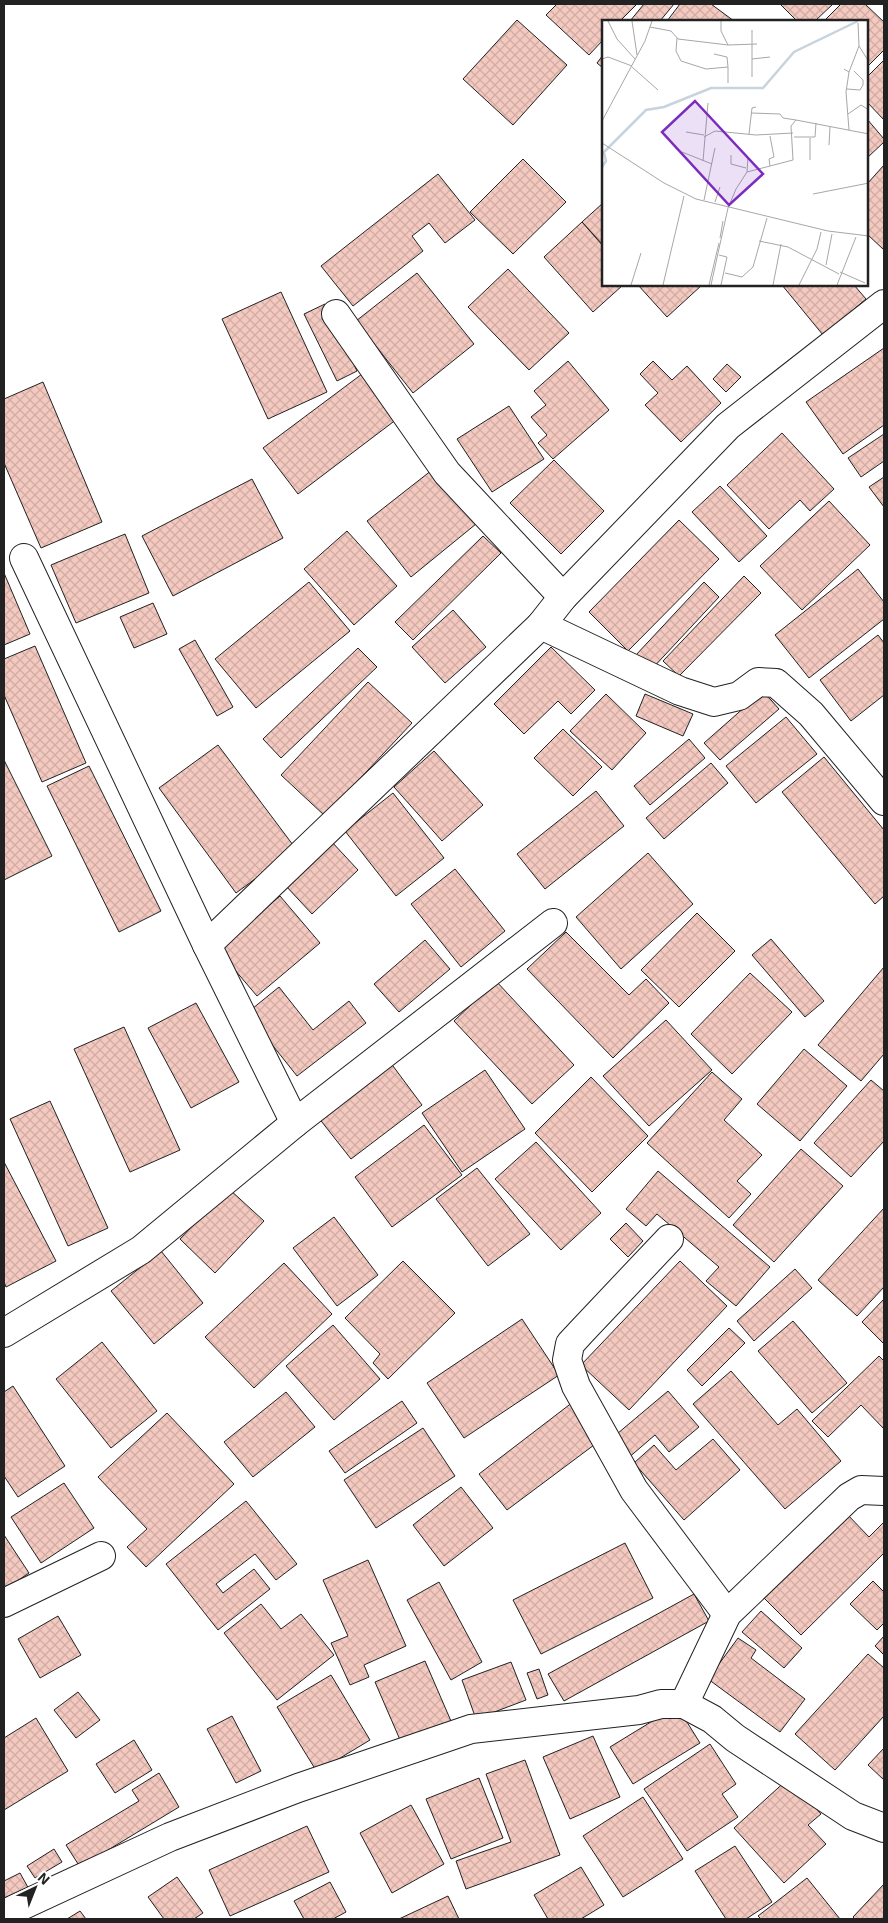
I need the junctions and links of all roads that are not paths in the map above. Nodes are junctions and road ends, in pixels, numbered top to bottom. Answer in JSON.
{"nodes":[{"id":1,"x":884,"y":304,"type":"edge"},
{"id":2,"x":336,"y":314,"type":"dead end"},
{"id":3,"x":24,"y":558,"type":"dead end"},
{"id":4,"x":563,"y":597,"type":"junction"},
{"id":5,"x":541,"y":625,"type":"junction"},
{"id":6,"x":884,"y":801,"type":"edge"},
{"id":7,"x":553,"y":923,"type":"dead end"},
{"id":8,"x":207,"y":945,"type":"junction"},
{"id":9,"x":295,"y":1123,"type":"junction"},
{"id":10,"x":669,"y":1239,"type":"dead end"},
{"id":11,"x":4,"y":1333,"type":"edge"},
{"id":12,"x":884,"y":1491,"type":"edge"},
{"id":13,"x":101,"y":1556,"type":"dead end"},
{"id":14,"x":4,"y":1603,"type":"edge"},
{"id":15,"x":726,"y":1614,"type":"junction"},
{"id":16,"x":684,"y":1704,"type":"junction"},
{"id":17,"x":884,"y":1828,"type":"edge"},
{"id":18,"x":4,"y":1914,"type":"edge"}],
"edges":[{"from":1,"to":4,"type":"street"},
{"from":2,"to":4,"type":"street"},
{"from":3,"to":8,"type":"street"},
{"from":4,"to":5,"type":"street"},
{"from":5,"to":6,"type":"street"},
{"from":5,"to":8,"type":"street"},
{"from":7,"to":9,"type":"street"},
{"from":8,"to":9,"type":"street"},
{"from":9,"to":11,"type":"street"},
{"from":10,"to":15,"type":"street"},
{"from":12,"to":15,"type":"street"},
{"from":13,"to":14,"type":"street"},
{"from":15,"to":16,"type":"street"},
{"from":16,"to":17,"type":"street"},
{"from":16,"to":18,"type":"street"}]}
